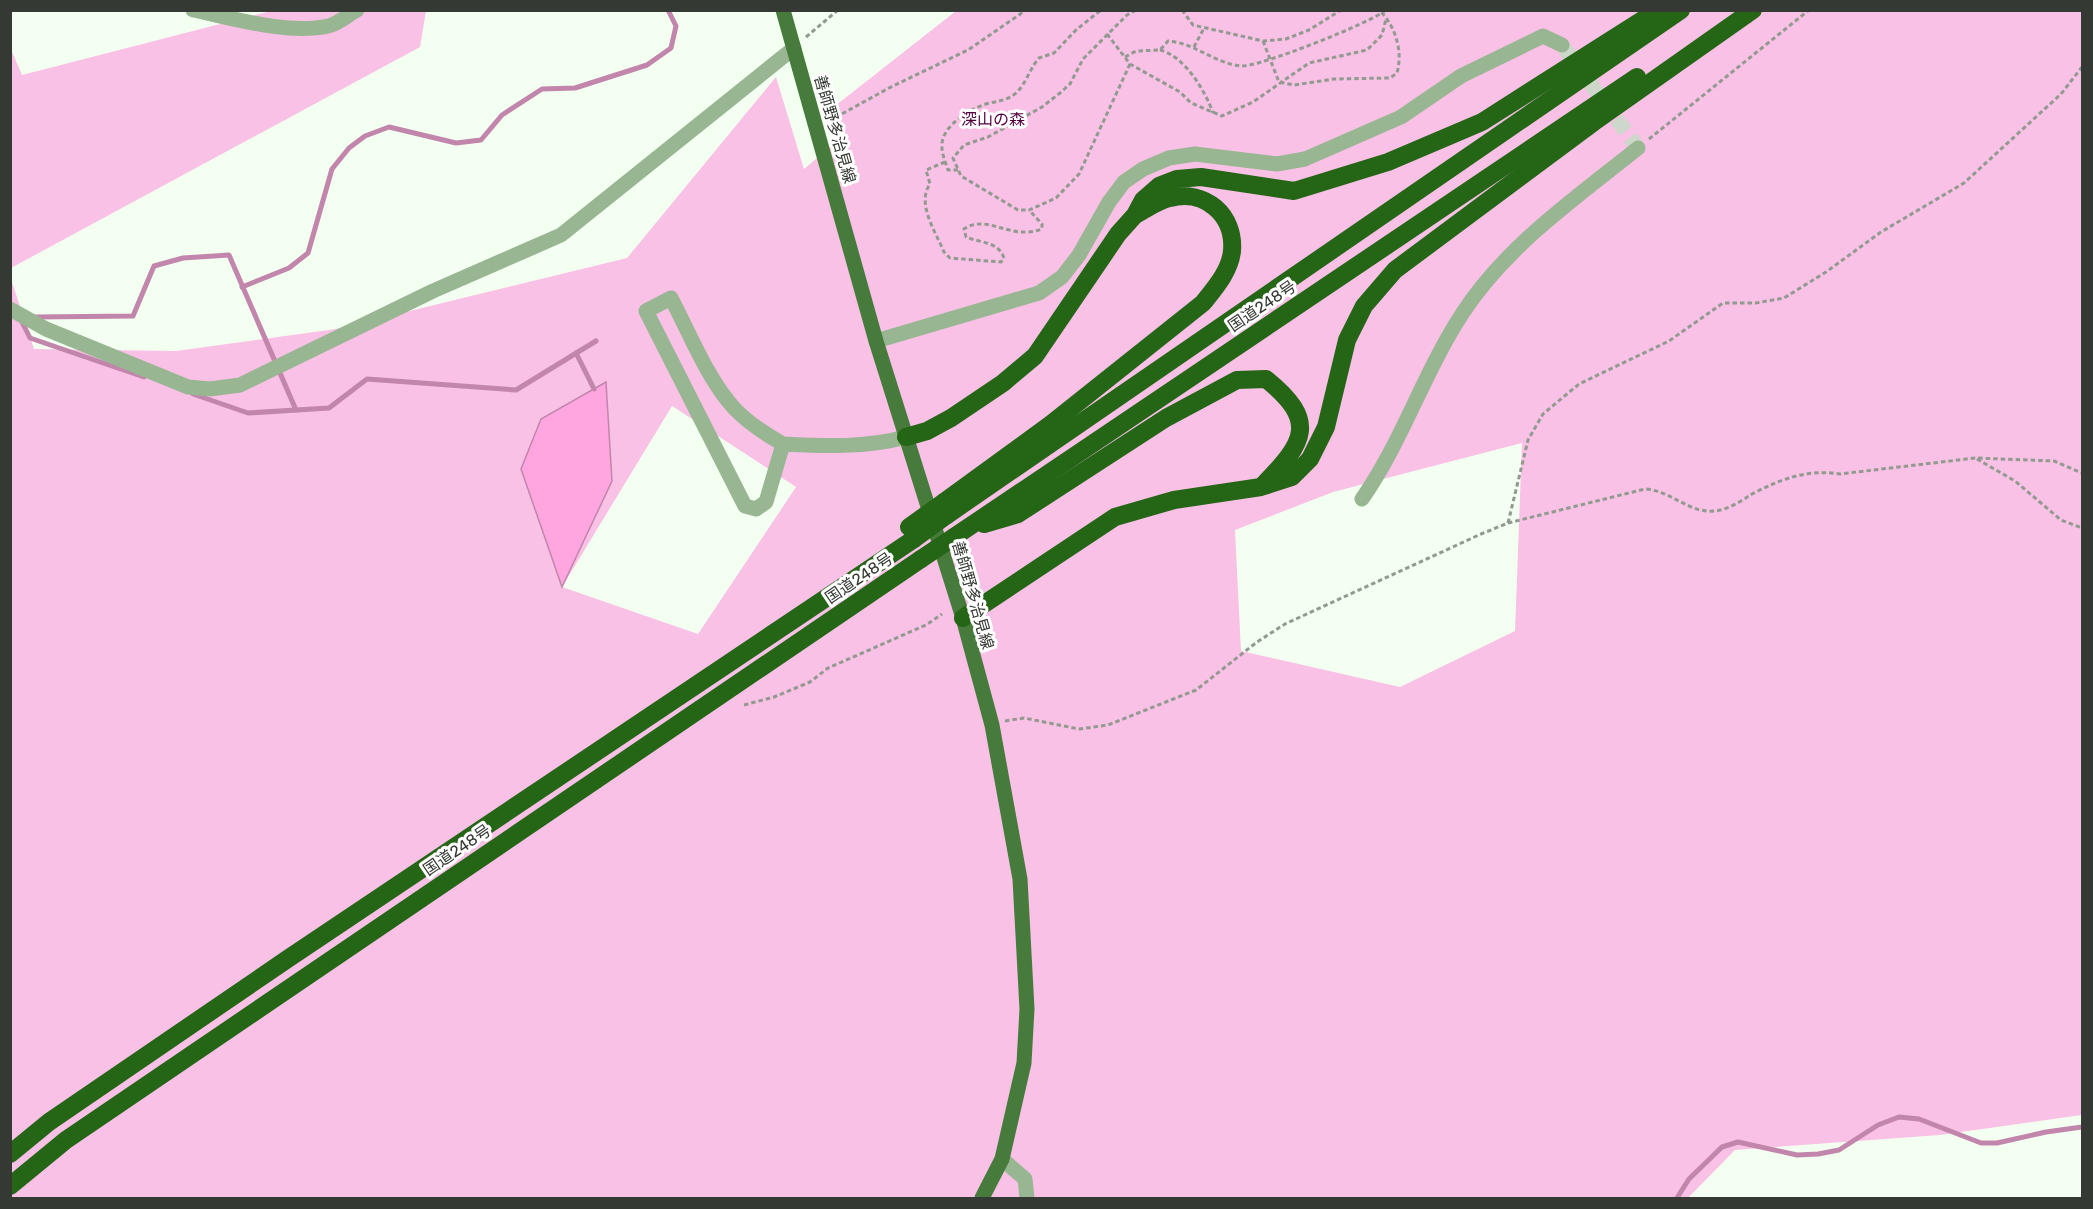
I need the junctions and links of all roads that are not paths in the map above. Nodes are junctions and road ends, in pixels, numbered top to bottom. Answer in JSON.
{"nodes":[{"id":1,"x":193,"y":10,"type":"edge"},
{"id":2,"x":357,"y":10,"type":"edge"},
{"id":3,"x":783,"y":10,"type":"edge"},
{"id":4,"x":1658,"y":10,"type":"edge"},
{"id":5,"x":1681,"y":10,"type":"edge"},
{"id":6,"x":1736,"y":10,"type":"edge"},
{"id":7,"x":1753,"y":10,"type":"edge"},
{"id":8,"x":1562,"y":45,"type":"tunnel mouth"},
{"id":9,"x":794,"y":48,"type":"junction"},
{"id":10,"x":1638,"y":148,"type":"road end"},
{"id":11,"x":1135,"y":215,"type":"junction"},
{"id":12,"x":10,"y":309,"type":"edge"},
{"id":13,"x":876,"y":341,"type":"junction"},
{"id":14,"x":906,"y":437,"type":"junction"},
{"id":15,"x":783,"y":444,"type":"junction"},
{"id":16,"x":1261,"y":487,"type":"junction"},
{"id":17,"x":1362,"y":499,"type":"dead end"},
{"id":18,"x":946,"y":509,"type":"junction"},
{"id":19,"x":959,"y":534,"type":"junction"},
{"id":20,"x":963,"y":618,"type":"junction"},
{"id":21,"x":10,"y":1154,"type":"edge"},
{"id":22,"x":1002,"y":1159,"type":"junction"},
{"id":23,"x":10,"y":1186,"type":"edge"},
{"id":24,"x":982,"y":1198,"type":"edge"},
{"id":25,"x":1027,"y":1198,"type":"edge"}],
"edges":[{"from":1,"to":2,"type":"street"},
{"from":3,"to":9,"type":"main road","name":"善師野多治見線"},
{"from":4,"to":11,"type":"highway"},
{"from":5,"to":18,"type":"highway","name":"国道248号"},
{"from":6,"to":19,"type":"highway","name":"国道248号"},
{"from":7,"to":16,"type":"highway"},
{"from":8,"to":13,"type":"street"},
{"from":9,"to":12,"type":"street"},
{"from":9,"to":13,"type":"main road","name":"善師野多治見線"},
{"from":10,"to":17,"type":"street"},
{"from":11,"to":14,"type":"highway"},
{"from":11,"to":18,"type":"highway"},
{"from":13,"to":14,"type":"main road","name":"善師野多治見線"},
{"from":14,"to":15,"type":"street"},
{"from":14,"to":20,"type":"main road","name":"善師野多治見線"},
{"from":15,"to":15,"type":"street"},
{"from":16,"to":19,"type":"highway"},
{"from":16,"to":20,"type":"highway"},
{"from":18,"to":21,"type":"highway","name":"国道248号","bridge":true},
{"from":19,"to":23,"type":"highway","name":"国道248号","bridge":true},
{"from":20,"to":22,"type":"main road","name":"善師野多治見線"},
{"from":22,"to":24,"type":"main road","name":"善師野多治見線"},
{"from":22,"to":25,"type":"street"}]}
